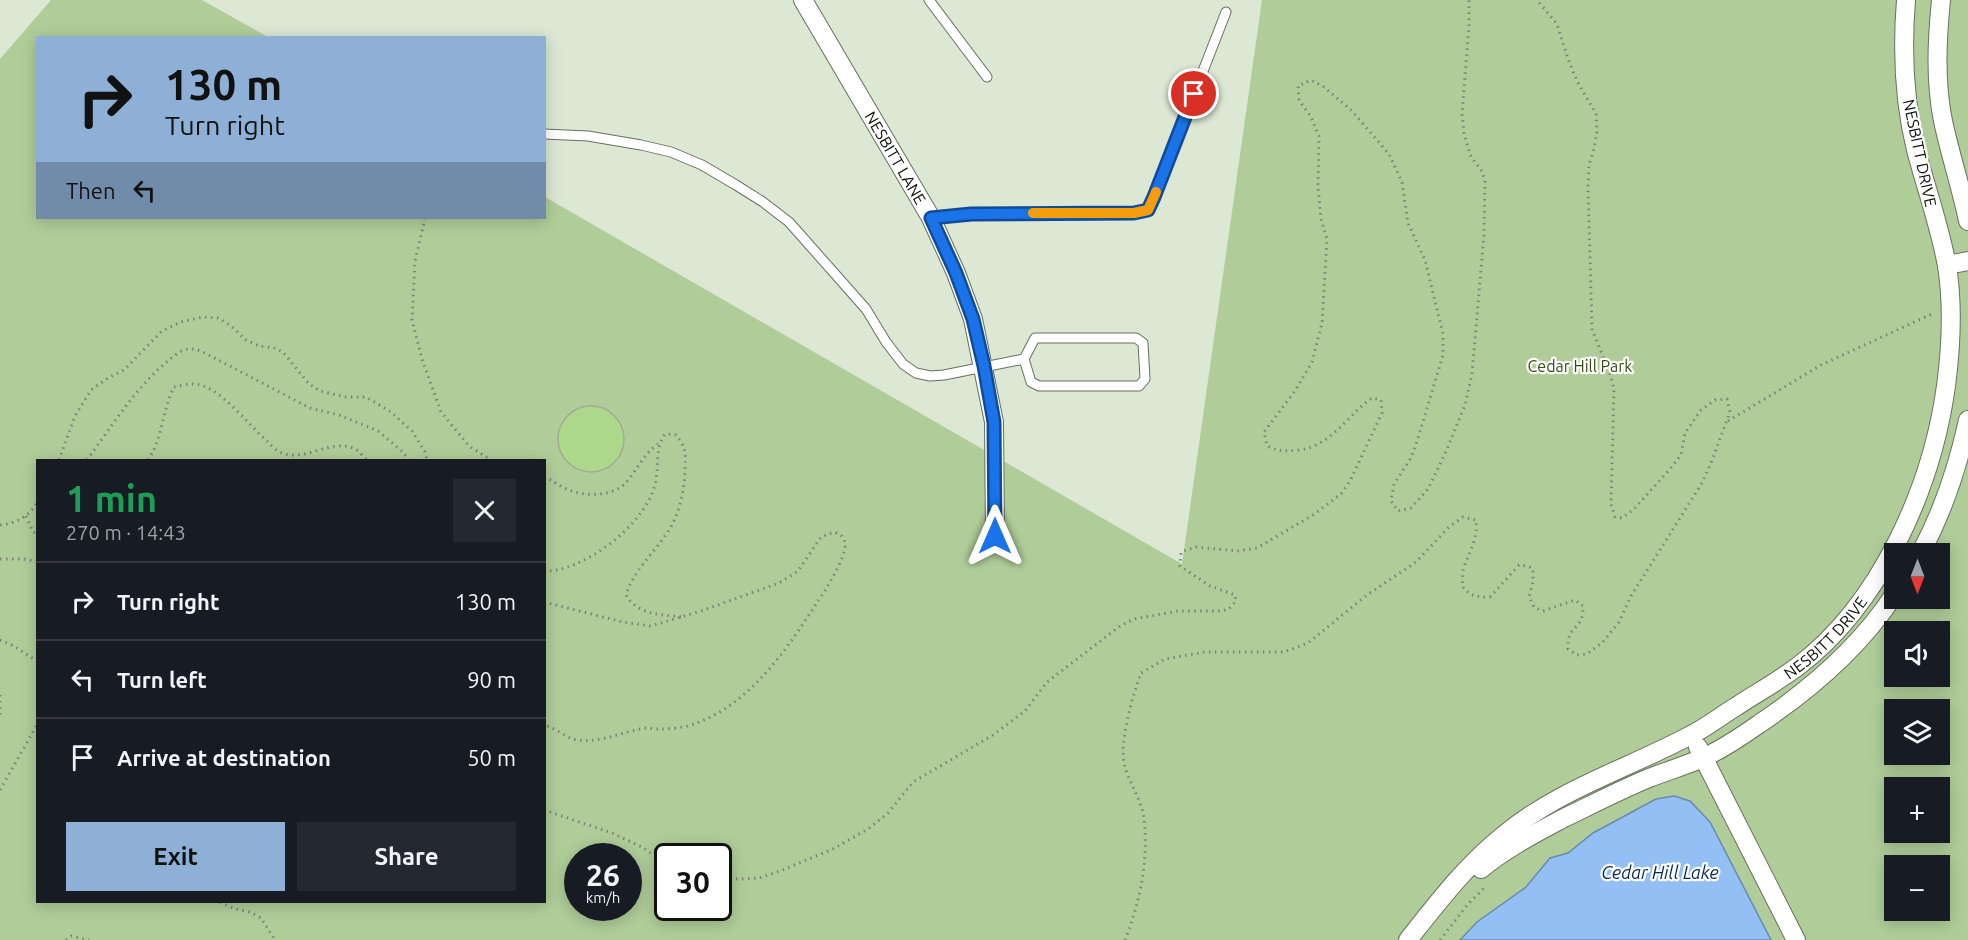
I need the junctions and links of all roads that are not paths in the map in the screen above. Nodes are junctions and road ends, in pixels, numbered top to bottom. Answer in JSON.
{"nodes":[{"id":1,"x":803,"y":0,"type":"edge"},
{"id":2,"x":929,"y":0,"type":"edge"},
{"id":3,"x":1906,"y":0,"type":"edge"},
{"id":4,"x":1941,"y":0,"type":"edge"},
{"id":5,"x":1226,"y":12,"type":"dead end"},
{"id":6,"x":987,"y":77,"type":"dead end"},
{"id":7,"x":546,"y":134,"type":"edge"},
{"id":8,"x":931,"y":218,"type":"junction"},
{"id":9,"x":1968,"y":221,"type":"edge"},
{"id":10,"x":1968,"y":261,"type":"edge"},
{"id":11,"x":1947,"y":265,"type":"junction"},
{"id":12,"x":1024,"y":359,"type":"junction"},
{"id":13,"x":984,"y":366,"type":"junction"},
{"id":14,"x":1968,"y":420,"type":"edge"},
{"id":15,"x":995,"y":536,"type":"dead end"},
{"id":16,"x":1925,"y":543,"type":"edge"},
{"id":17,"x":1884,"y":608,"type":"edge"},
{"id":18,"x":1692,"y":735,"type":"junction"},
{"id":19,"x":1703,"y":758,"type":"junction"},
{"id":20,"x":1423,"y":920,"type":"junction"},
{"id":21,"x":1408,"y":940,"type":"edge"},
{"id":22,"x":1796,"y":940,"type":"edge"}],
"edges":[{"from":1,"to":8,"type":"street","name":"NESBITT LANE"},
{"from":2,"to":6,"type":"lane"},
{"from":3,"to":11,"type":"street","name":"NESBITT DRIVE"},
{"from":4,"to":9,"type":"street","name":"NESBITT DRIVE"},
{"from":5,"to":8,"type":"lane"},
{"from":7,"to":13,"type":"lane"},
{"from":8,"to":13,"type":"street","name":"NESBITT LANE"},
{"from":10,"to":11,"type":"street"},
{"from":11,"to":18,"type":"street","name":"NESBITT DRIVE"},
{"from":12,"to":12,"type":"lane"},
{"from":12,"to":13,"type":"lane"},
{"from":13,"to":15,"type":"street","name":"NESBITT LANE"},
{"from":14,"to":16,"type":"street"},
{"from":17,"to":19,"type":"street","name":"NESBITT DRIVE"},
{"from":18,"to":19,"type":"street"},
{"from":18,"to":20,"type":"street","name":"NESBITT DRIVE"},
{"from":19,"to":20,"type":"street","name":"NESBITT DRIVE"},
{"from":19,"to":22,"type":"street"},
{"from":20,"to":21,"type":"street","name":"NESBITT DRIVE"}]}
